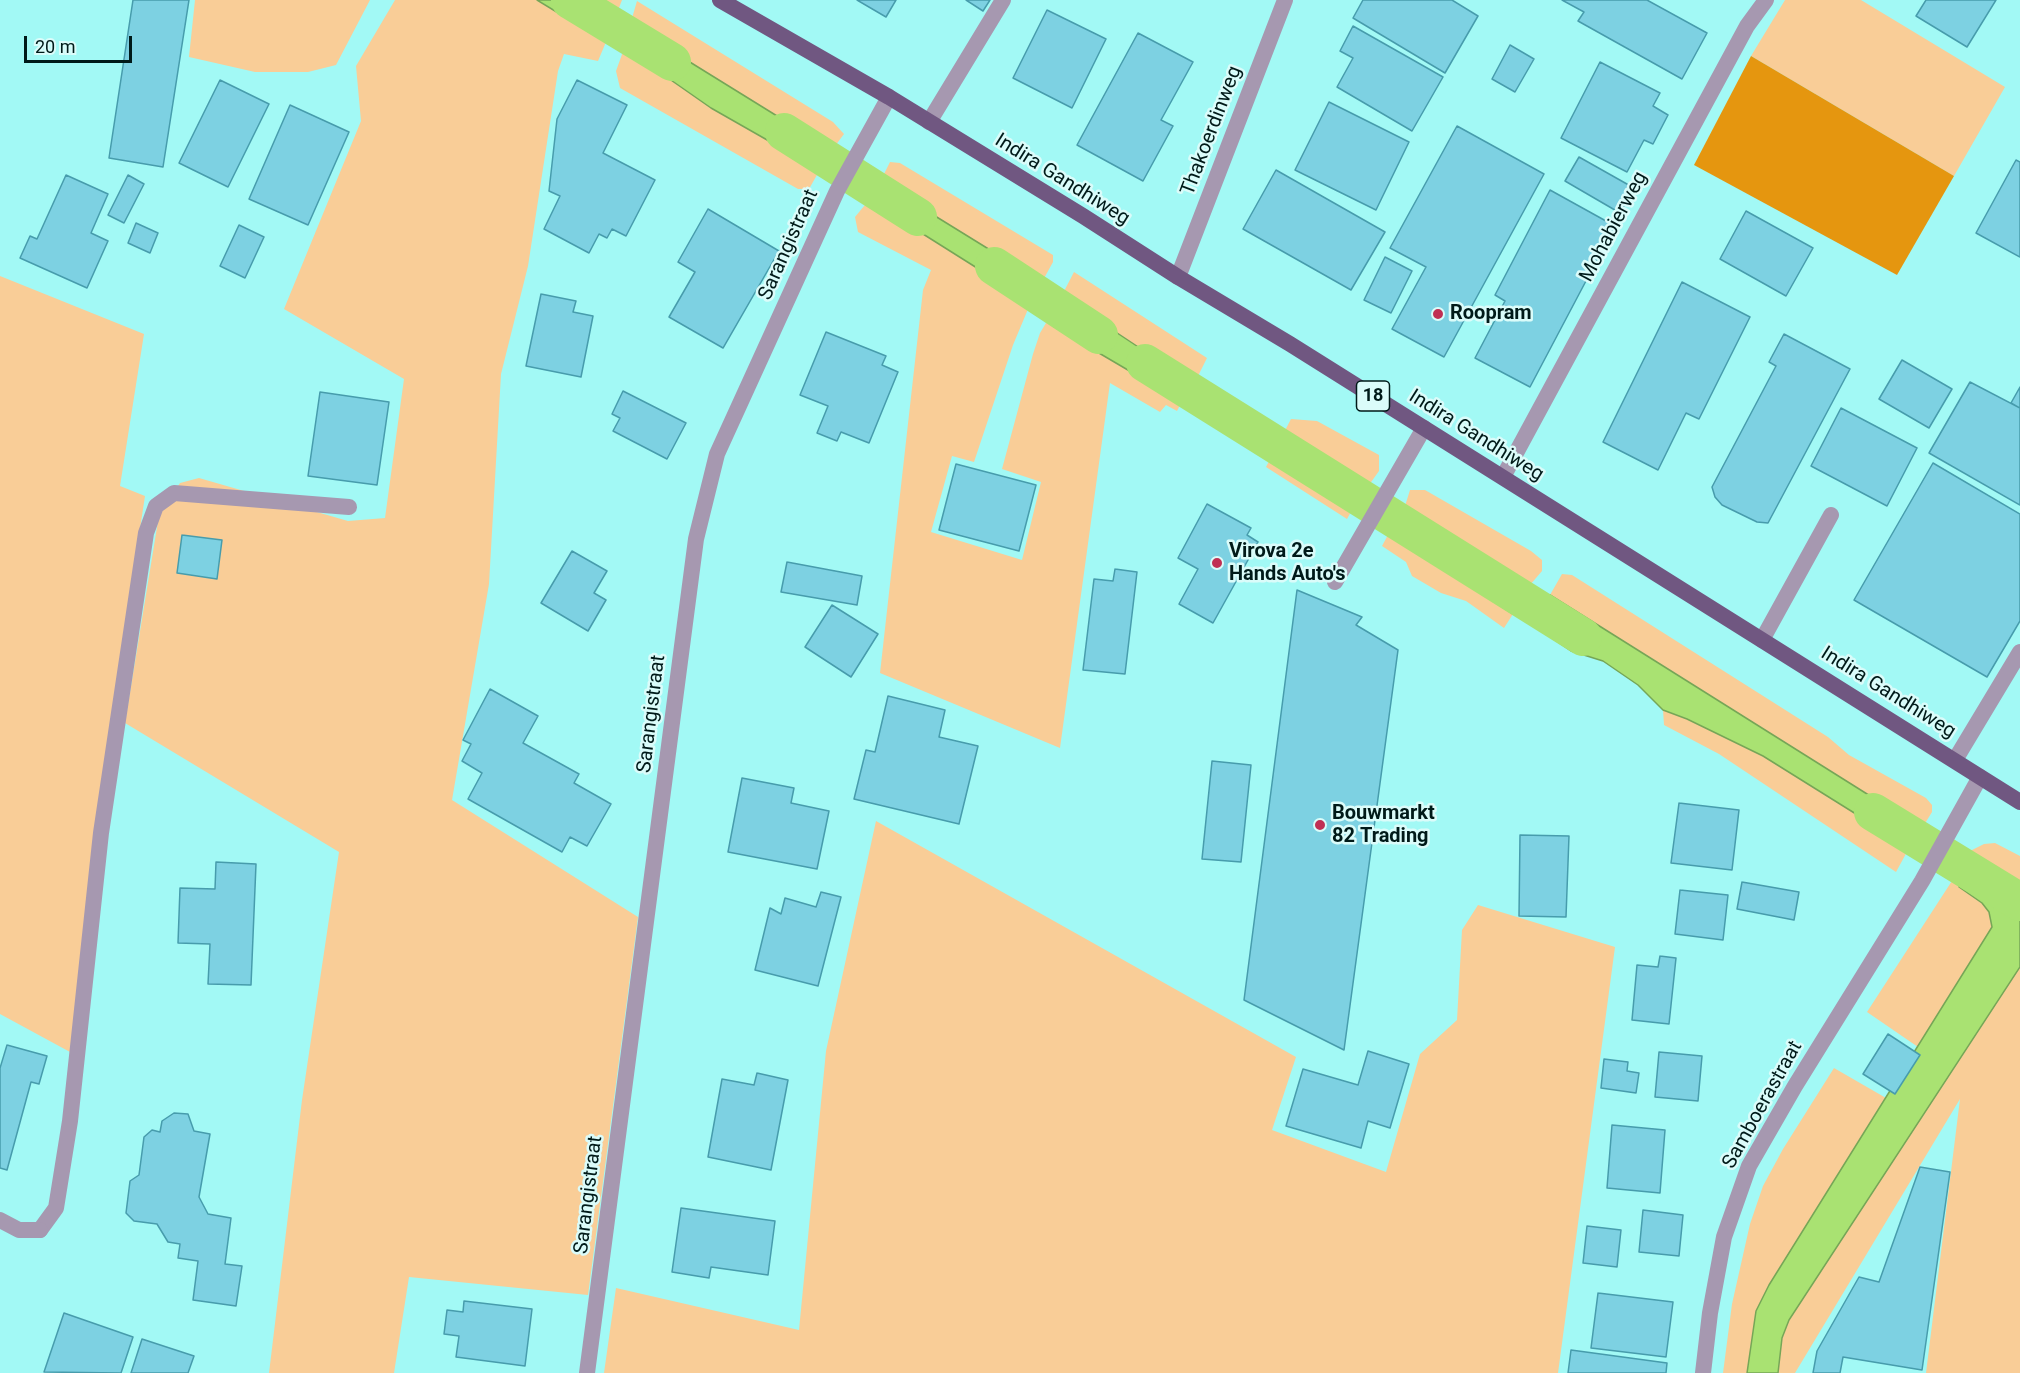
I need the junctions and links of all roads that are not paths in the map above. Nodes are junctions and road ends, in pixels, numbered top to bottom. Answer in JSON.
{"nodes":[{"id":1,"x":720,"y":0,"type":"edge"},
{"id":2,"x":1003,"y":0,"type":"edge"},
{"id":3,"x":1285,"y":0,"type":"edge"},
{"id":4,"x":1766,"y":0,"type":"edge"},
{"id":5,"x":889,"y":97,"type":"junction"},
{"id":6,"x":929,"y":122,"type":"junction"},
{"id":7,"x":1178,"y":277,"type":"junction"},
{"id":8,"x":1424,"y":428,"type":"junction"},
{"id":9,"x":1503,"y":477,"type":"junction"},
{"id":10,"x":349,"y":507,"type":"dead end"},
{"id":11,"x":1831,"y":515,"type":"dead end"},
{"id":12,"x":1335,"y":582,"type":"dead end"},
{"id":13,"x":1762,"y":640,"type":"junction"},
{"id":14,"x":2020,"y":652,"type":"edge"},
{"id":15,"x":1954,"y":760,"type":"junction"},
{"id":16,"x":1980,"y":777,"type":"junction"},
{"id":17,"x":2020,"y":802,"type":"edge"},
{"id":18,"x":0,"y":1220,"type":"edge"},
{"id":19,"x":587,"y":1373,"type":"edge"},
{"id":20,"x":1703,"y":1373,"type":"edge"}],
"edges":[{"from":1,"to":5,"type":"main road","name":"Indira Gandhiweg","number":"18"},
{"from":2,"to":6,"type":"street"},
{"from":3,"to":7,"type":"street","name":"Thakoerdinweg"},
{"from":4,"to":9,"type":"street","name":"Mohabierweg"},
{"from":5,"to":6,"type":"main road","name":"Indira Gandhiweg","number":"18"},
{"from":5,"to":19,"type":"street","name":"Sarangistraat"},
{"from":6,"to":7,"type":"main road","name":"Indira Gandhiweg","number":"18"},
{"from":7,"to":8,"type":"main road","name":"Indira Gandhiweg","number":"18"},
{"from":8,"to":9,"type":"main road","name":"Indira Gandhiweg","number":"18"},
{"from":8,"to":12,"type":"street"},
{"from":9,"to":13,"type":"main road","name":"Indira Gandhiweg","number":"18"},
{"from":10,"to":18,"type":"street"},
{"from":11,"to":13,"type":"street"},
{"from":13,"to":15,"type":"main road","name":"Indira Gandhiweg","number":"18"},
{"from":14,"to":15,"type":"street"},
{"from":15,"to":16,"type":"main road","name":"Indira Gandhiweg","number":"18"},
{"from":16,"to":17,"type":"main road","name":"Indira Gandhiweg","number":"18"},
{"from":16,"to":20,"type":"street","name":"Samboerastraat"}]}
